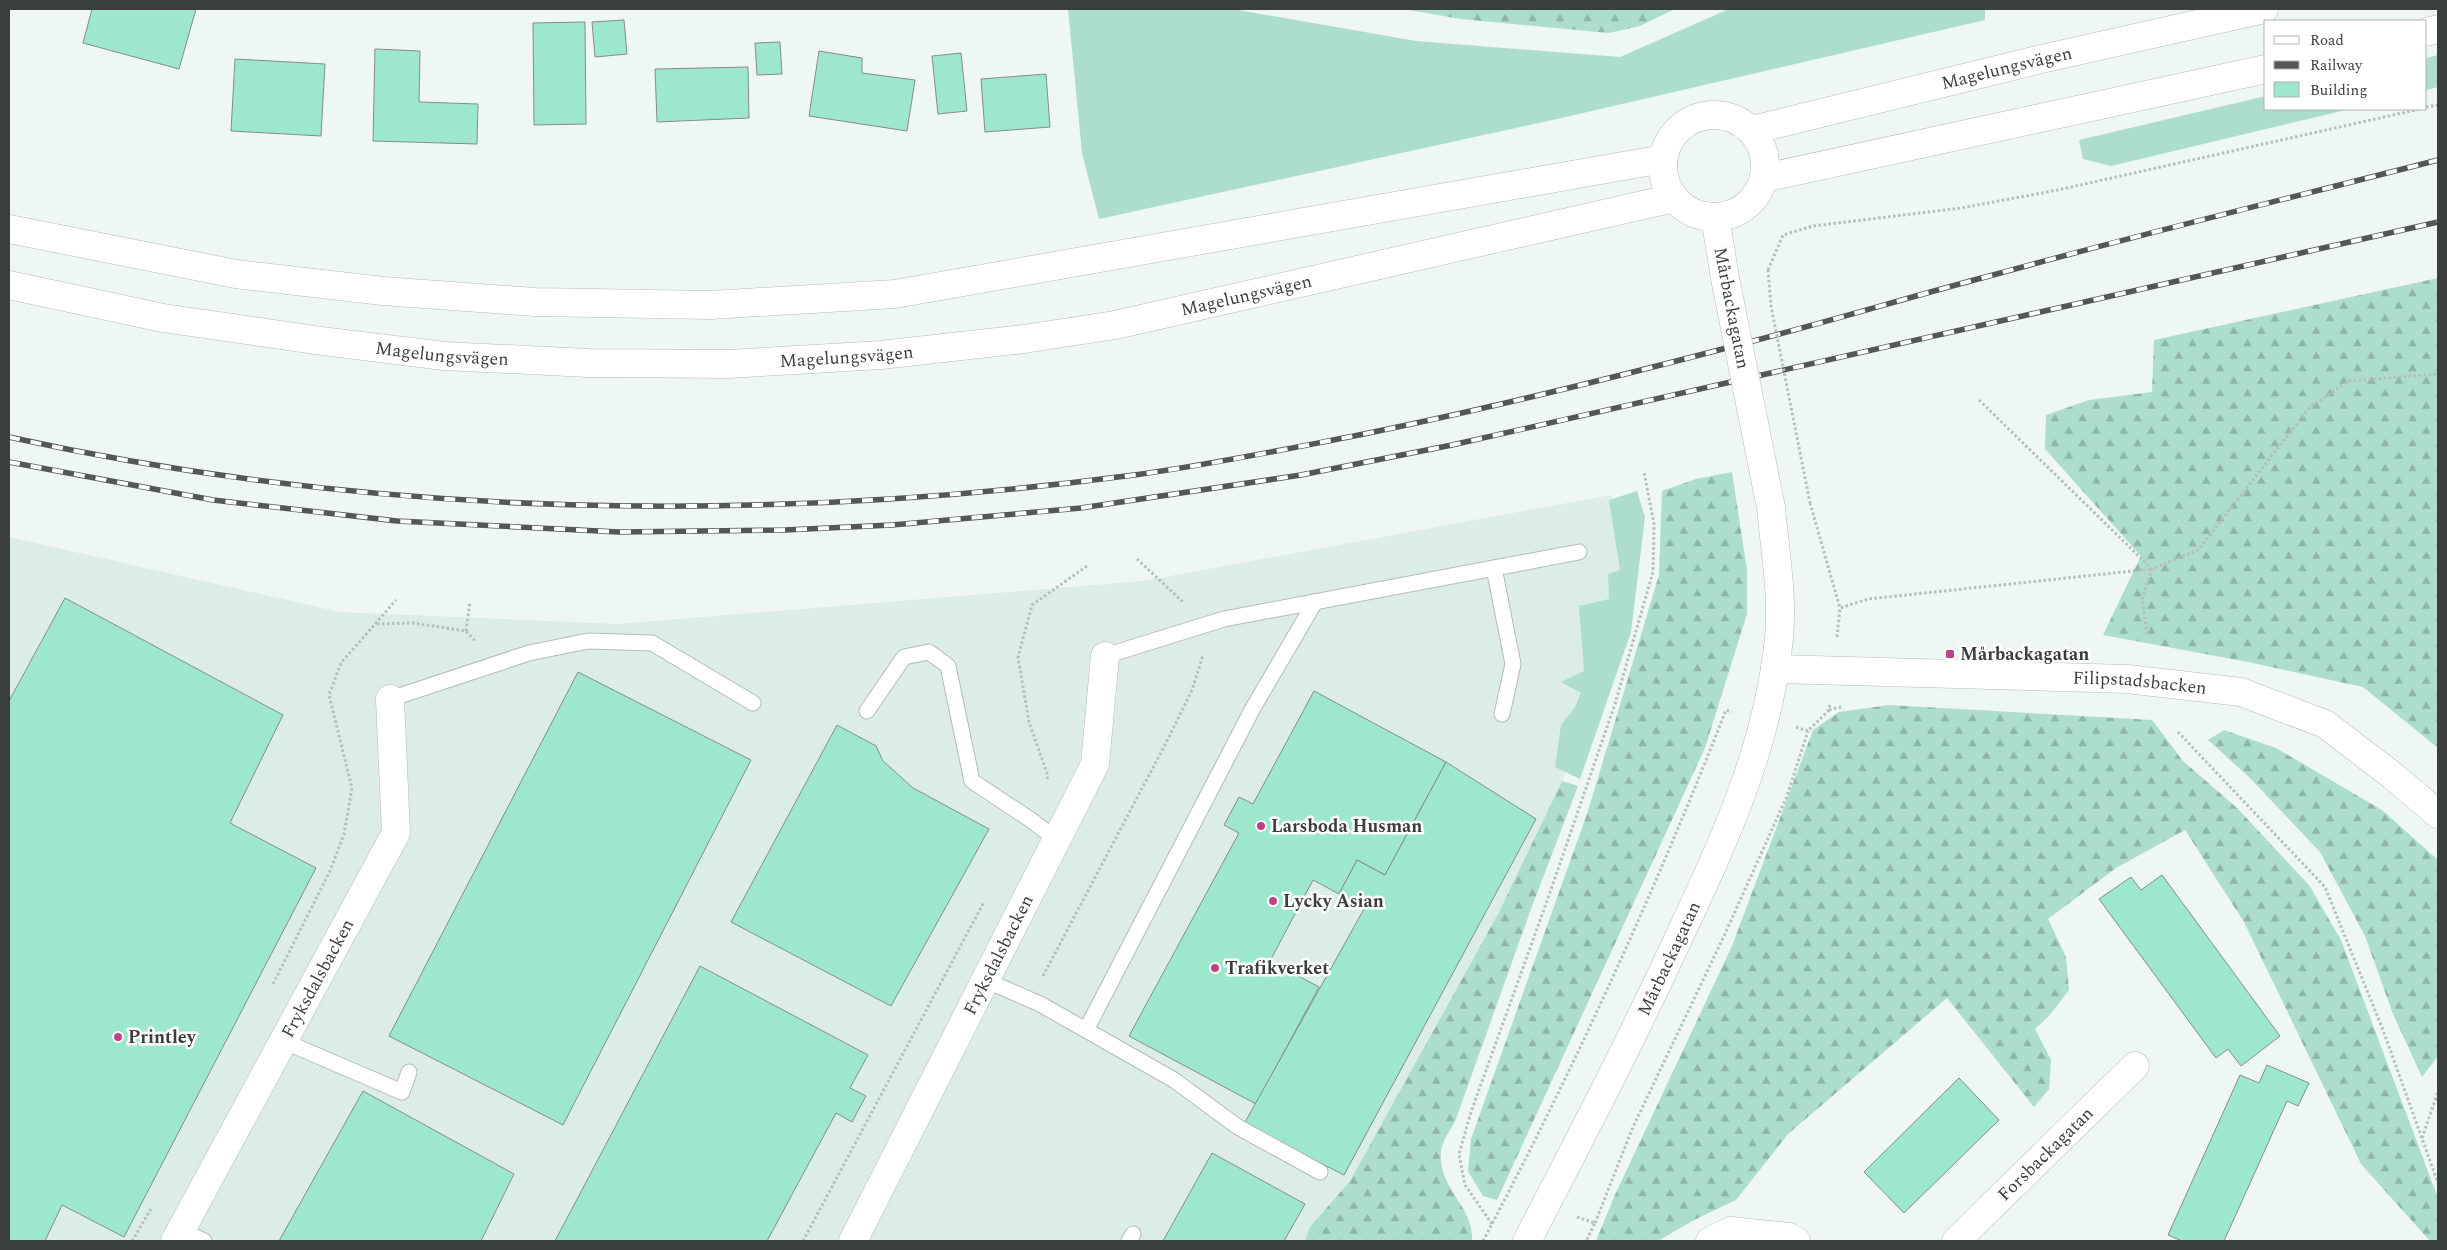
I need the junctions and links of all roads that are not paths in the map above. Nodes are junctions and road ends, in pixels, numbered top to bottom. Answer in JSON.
{"nodes":[{"id":1,"x":2264,"y":9,"type":"edge"},
{"id":2,"x":2264,"y":69,"type":"edge"},
{"id":3,"x":1752,"y":130,"type":"junction"},
{"id":4,"x":1663,"y":159,"type":"junction"},
{"id":5,"x":1764,"y":178,"type":"junction"},
{"id":6,"x":1674,"y":198,"type":"junction"},
{"id":7,"x":1715,"y":217,"type":"junction"},
{"id":8,"x":9,"y":229,"type":"edge"},
{"id":9,"x":9,"y":285,"type":"edge"},
{"id":10,"x":1579,"y":552,"type":"dead end"},
{"id":11,"x":1494,"y":568,"type":"junction"},
{"id":12,"x":1315,"y":602,"type":"junction"},
{"id":13,"x":1105,"y":656,"type":"joint"},
{"id":14,"x":1775,"y":669,"type":"junction"},
{"id":15,"x":390,"y":699,"type":"joint"},
{"id":16,"x":753,"y":703,"type":"dead end"},
{"id":17,"x":867,"y":711,"type":"dead end"},
{"id":18,"x":1502,"y":714,"type":"dead end"},
{"id":19,"x":2438,"y":814,"type":"edge"},
{"id":20,"x":1057,"y":840,"type":"junction"},
{"id":21,"x":985,"y":980,"type":"junction"},
{"id":22,"x":1086,"y":1030,"type":"junction"},
{"id":23,"x":283,"y":1041,"type":"junction"},
{"id":24,"x":2135,"y":1066,"type":"dead end"},
{"id":25,"x":409,"y":1072,"type":"dead end"},
{"id":26,"x":1320,"y":1172,"type":"dead end"},
{"id":27,"x":187,"y":1238,"type":"edge"},
{"id":28,"x":853,"y":1241,"type":"edge"},
{"id":29,"x":1527,"y":1241,"type":"edge"},
{"id":30,"x":1710,"y":1241,"type":"edge"},
{"id":31,"x":1796,"y":1241,"type":"edge"},
{"id":32,"x":1956,"y":1241,"type":"edge"}],
"edges":[{"from":1,"to":3,"type":"main road","name":"Magelungsvägen"},
{"from":2,"to":5,"type":"main road"},
{"from":3,"to":4,"type":"main road"},
{"from":3,"to":5,"type":"main road"},
{"from":4,"to":6,"type":"main road"},
{"from":4,"to":8,"type":"main road"},
{"from":5,"to":7,"type":"main road"},
{"from":6,"to":7,"type":"main road"},
{"from":6,"to":9,"type":"main road","name":"Magelungsvägen"},
{"from":7,"to":14,"type":"main road","name":"Mårbackagatan","bridge":true},
{"from":10,"to":11,"type":"lane"},
{"from":11,"to":12,"type":"lane"},
{"from":11,"to":18,"type":"lane"},
{"from":12,"to":13,"type":"lane"},
{"from":12,"to":22,"type":"lane"},
{"from":13,"to":20,"type":"main road","name":"Fryksdalsbacken"},
{"from":14,"to":19,"type":"main road","name":"Filipstadsbacken"},
{"from":14,"to":29,"type":"main road","name":"Mårbackagatan"},
{"from":15,"to":16,"type":"lane"},
{"from":15,"to":23,"type":"main road","name":"Fryksdalsbacken"},
{"from":17,"to":20,"type":"lane"},
{"from":20,"to":21,"type":"main road","name":"Fryksdalsbacken"},
{"from":21,"to":22,"type":"lane"},
{"from":21,"to":28,"type":"main road","name":"Fryksdalsbacken"},
{"from":22,"to":26,"type":"lane"},
{"from":23,"to":25,"type":"lane"},
{"from":23,"to":27,"type":"main road","name":"Fryksdalsbacken"},
{"from":24,"to":32,"type":"main road","name":"Forsbackagatan"},
{"from":30,"to":31,"type":"main road"}]}
